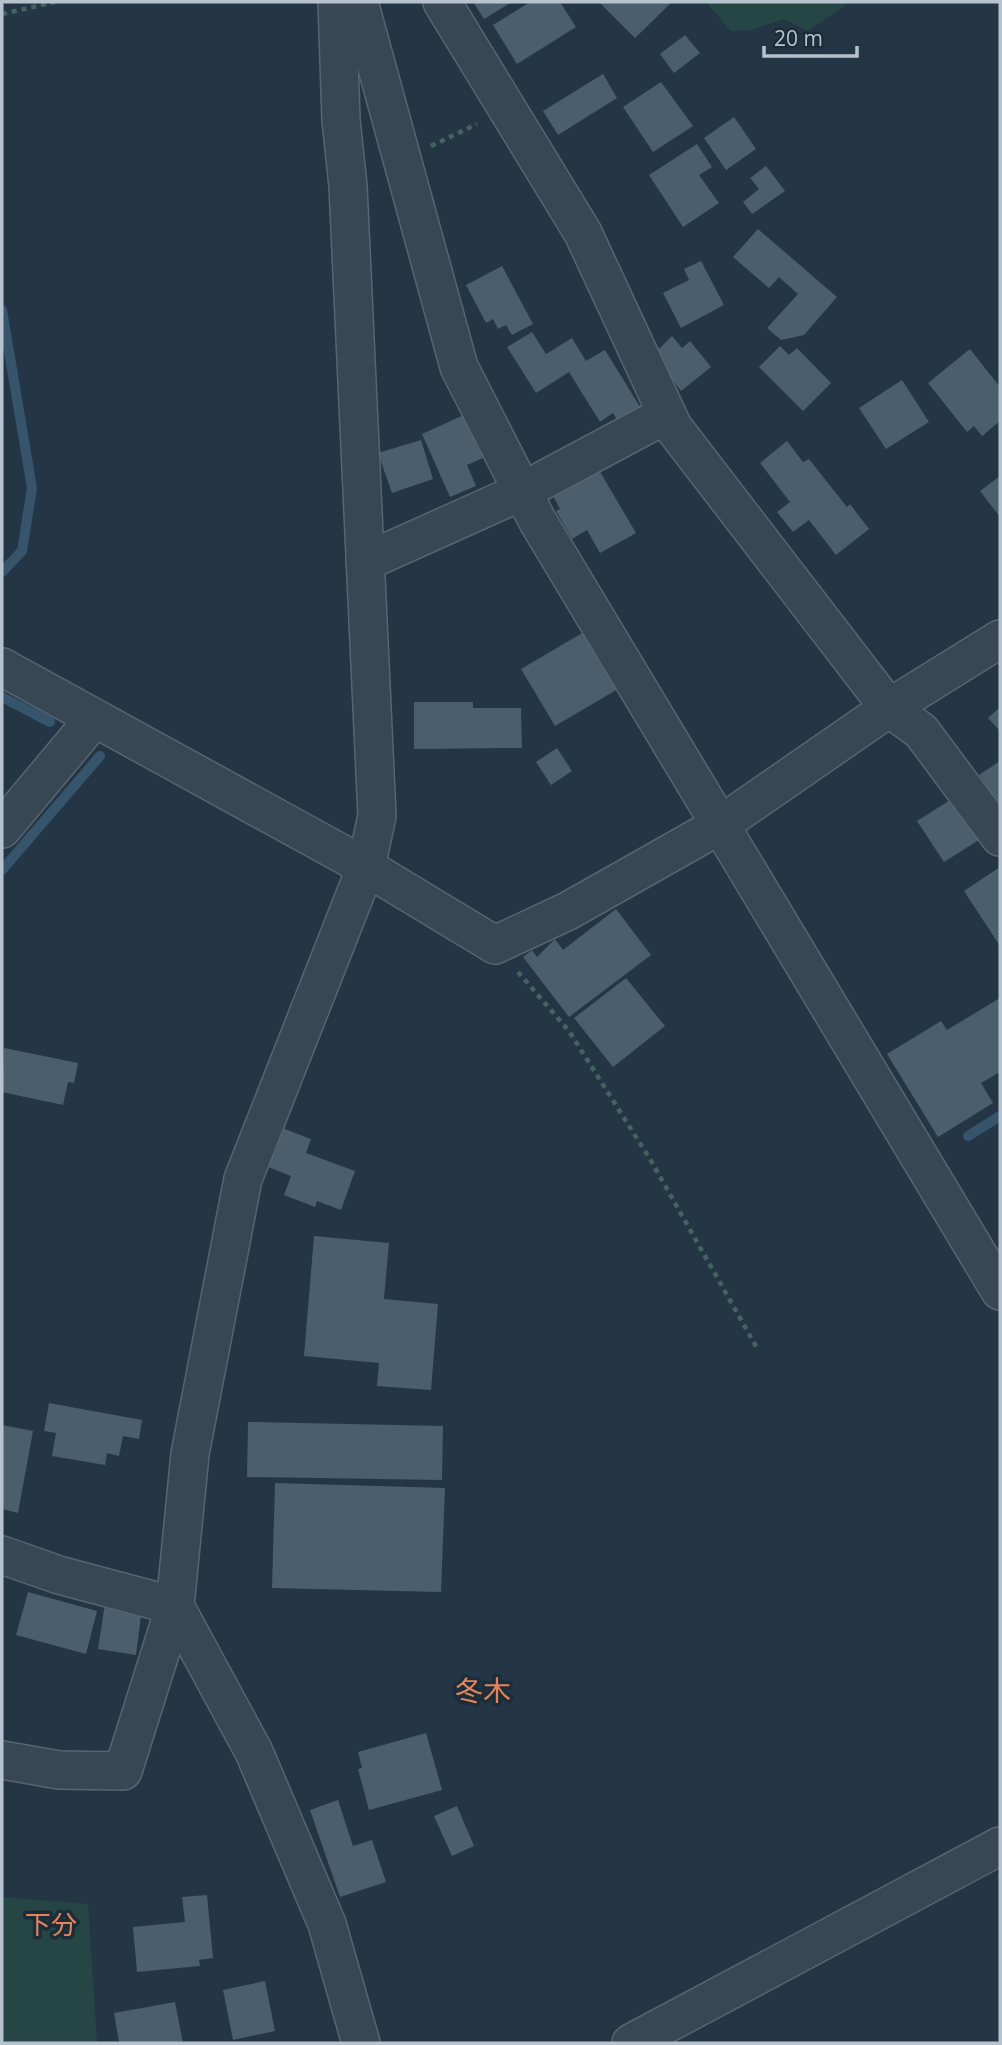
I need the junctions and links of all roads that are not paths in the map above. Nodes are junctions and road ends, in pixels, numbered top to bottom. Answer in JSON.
{"nodes":[{"id":1,"x":337,"y":2,"type":"edge"},
{"id":2,"x":359,"y":2,"type":"edge"},
{"id":3,"x":442,"y":2,"type":"edge"},
{"id":4,"x":667,"y":414,"type":"junction"},
{"id":5,"x":523,"y":491,"type":"junction"},
{"id":6,"x":365,"y":562,"type":"junction"},
{"id":7,"x":1000,"y":639,"type":"edge"},
{"id":8,"x":2,"y":667,"type":"edge"},
{"id":9,"x":889,"y":708,"type":"junction"},
{"id":10,"x":93,"y":720,"type":"junction"},
{"id":11,"x":720,"y":825,"type":"junction"},
{"id":12,"x":2,"y":830,"type":"edge"},
{"id":13,"x":1000,"y":837,"type":"edge"},
{"id":14,"x":366,"y":867,"type":"junction"},
{"id":15,"x":1000,"y":1291,"type":"edge"},
{"id":16,"x":2,"y":1555,"type":"edge"},
{"id":17,"x":175,"y":1606,"type":"junction"},
{"id":18,"x":2,"y":1760,"type":"edge"},
{"id":19,"x":1000,"y":1846,"type":"edge"},
{"id":20,"x":361,"y":2043,"type":"edge"},
{"id":21,"x":631,"y":2043,"type":"edge"}],
"edges":[{"from":1,"to":6,"type":"street"},
{"from":2,"to":5,"type":"street"},
{"from":3,"to":4,"type":"street"},
{"from":4,"to":5,"type":"street"},
{"from":4,"to":9,"type":"street"},
{"from":5,"to":6,"type":"street"},
{"from":5,"to":11,"type":"street"},
{"from":6,"to":14,"type":"street"},
{"from":7,"to":9,"type":"street"},
{"from":8,"to":10,"type":"street"},
{"from":9,"to":11,"type":"street"},
{"from":9,"to":13,"type":"street"},
{"from":10,"to":12,"type":"street"},
{"from":10,"to":14,"type":"street"},
{"from":11,"to":14,"type":"street"},
{"from":11,"to":15,"type":"street"},
{"from":14,"to":17,"type":"street"},
{"from":16,"to":17,"type":"street"},
{"from":17,"to":18,"type":"street"},
{"from":17,"to":20,"type":"street"},
{"from":19,"to":21,"type":"street"}]}
